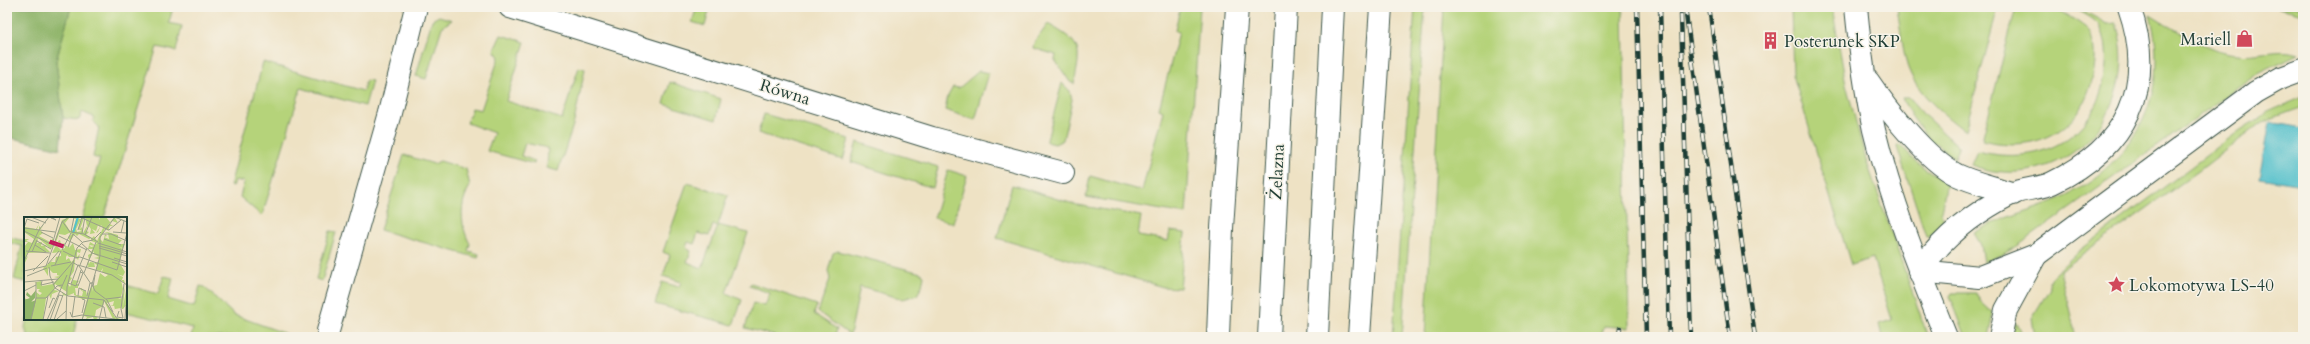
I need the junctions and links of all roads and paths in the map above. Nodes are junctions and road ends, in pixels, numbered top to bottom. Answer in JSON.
{"nodes":[{"id":1,"x":416,"y":7,"type":"edge"},
{"id":2,"x":510,"y":7,"type":"edge"},
{"id":3,"x":1238,"y":7,"type":"edge"},
{"id":4,"x":1286,"y":7,"type":"edge"},
{"id":5,"x":1333,"y":7,"type":"edge"},
{"id":6,"x":1380,"y":7,"type":"edge"},
{"id":7,"x":1856,"y":7,"type":"edge"},
{"id":8,"x":2129,"y":7,"type":"edge"},
{"id":9,"x":2303,"y":70,"type":"edge"},
{"id":10,"x":1864,"y":75,"type":"junction"},
{"id":11,"x":1063,"y":173,"type":"dead end"},
{"id":12,"x":2012,"y":194,"type":"junction"},
{"id":13,"x":2036,"y":255,"type":"junction"},
{"id":14,"x":1919,"y":271,"type":"junction"},
{"id":15,"x":328,"y":331,"type":"dead end"},
{"id":16,"x":1218,"y":337,"type":"edge"},
{"id":17,"x":1268,"y":337,"type":"edge"},
{"id":18,"x":1317,"y":337,"type":"edge"},
{"id":19,"x":1359,"y":337,"type":"edge"},
{"id":20,"x":1946,"y":337,"type":"edge"},
{"id":21,"x":2000,"y":337,"type":"edge"}],
"edges":[{"from":1,"to":15,"type":"main road"},
{"from":2,"to":11,"type":"main road","name":"Równa"},
{"from":3,"to":16,"type":"main road"},
{"from":4,"to":17,"type":"main road","name":"Żelazna"},
{"from":5,"to":18,"type":"main road"},
{"from":6,"to":19,"type":"main road"},
{"from":7,"to":10,"type":"main road"},
{"from":8,"to":12,"type":"main road"},
{"from":9,"to":13,"type":"main road"},
{"from":10,"to":12,"type":"main road"},
{"from":10,"to":14,"type":"main road"},
{"from":12,"to":14,"type":"main road"},
{"from":13,"to":14,"type":"main road"},
{"from":13,"to":21,"type":"main road"},
{"from":14,"to":20,"type":"main road"}]}
